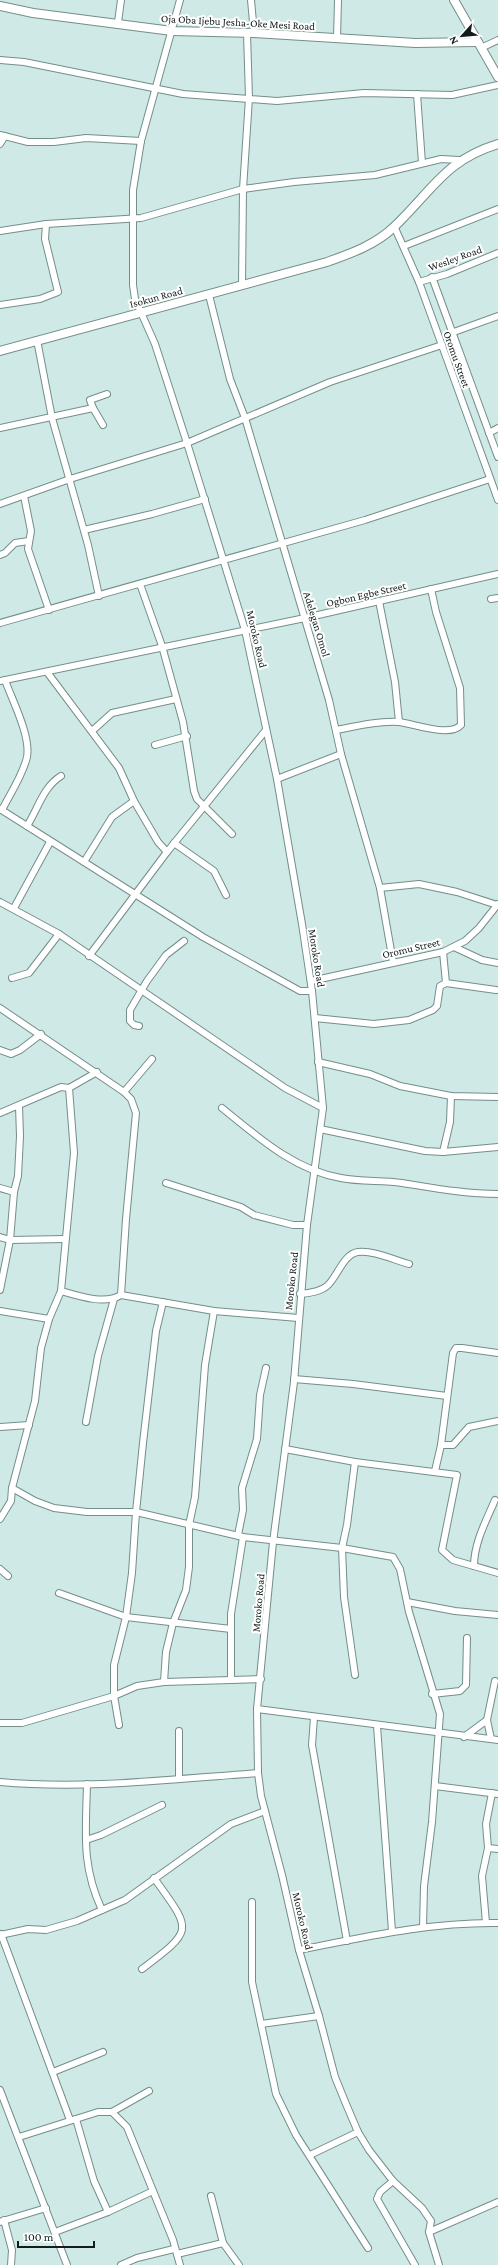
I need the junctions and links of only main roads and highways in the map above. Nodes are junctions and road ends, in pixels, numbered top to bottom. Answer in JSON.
{"nodes":[{"id":1,"x":454,"y":0,"type":"edge"},
{"id":2,"x":0,"y":6,"type":"edge"},
{"id":3,"x":479,"y":45,"type":"junction"},
{"id":4,"x":498,"y":77,"type":"edge"},
{"id":5,"x":498,"y":144,"type":"edge"},
{"id":6,"x":0,"y":351,"type":"edge"}],
"edges":[{"from":1,"to":3,"type":"main road"},
{"from":2,"to":3,"type":"main road","name":"Oja Oba Ijebu Jesha-Oke Mesi Road"},
{"from":3,"to":4,"type":"main road"},
{"from":5,"to":6,"type":"main road","name":"Isokun Road"}]}
